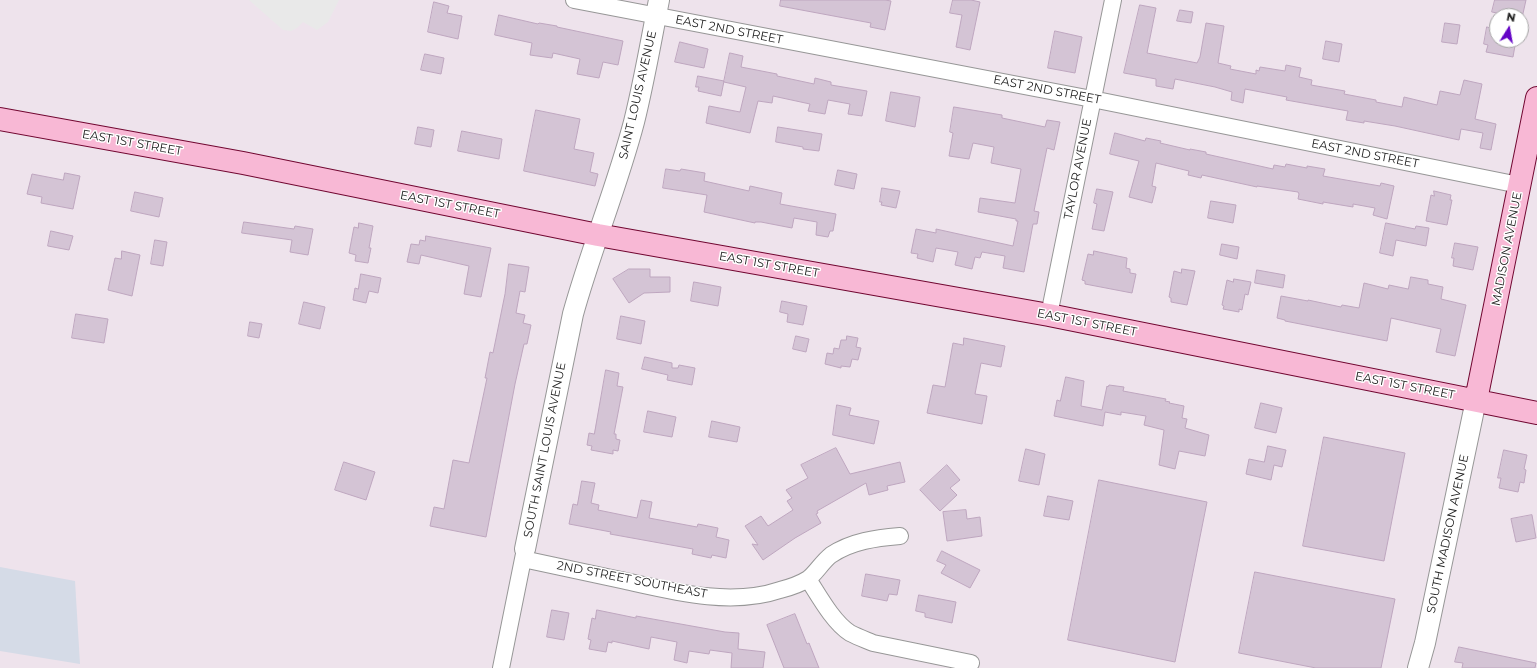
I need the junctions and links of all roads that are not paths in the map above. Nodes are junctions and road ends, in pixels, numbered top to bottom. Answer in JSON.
{"nodes":[{"id":1,"x":574,"y":0,"type":"edge"},
{"id":2,"x":1113,"y":0,"type":"edge"},
{"id":3,"x":658,"y":8,"type":"edge"},
{"id":4,"x":1537,"y":98,"type":"edge"},
{"id":5,"x":1092,"y":99,"type":"junction"},
{"id":6,"x":0,"y":118,"type":"edge"},
{"id":7,"x":1519,"y":185,"type":"junction"},
{"id":8,"x":598,"y":234,"type":"junction"},
{"id":9,"x":1049,"y":315,"type":"junction"},
{"id":10,"x":1476,"y":400,"type":"junction"},
{"id":11,"x":1537,"y":413,"type":"edge"},
{"id":12,"x":900,"y":536,"type":"dead end"},
{"id":13,"x":524,"y":554,"type":"junction"},
{"id":14,"x":808,"y":579,"type":"junction"},
{"id":15,"x":971,"y":662,"type":"dead end"},
{"id":16,"x":501,"y":668,"type":"edge"},
{"id":17,"x":1418,"y":668,"type":"edge"}],
"edges":[{"from":1,"to":3,"type":"street","name":"EAST 2ND STREET"},
{"from":2,"to":5,"type":"street","name":"TAYLOR AVENUE"},
{"from":3,"to":5,"type":"street","name":"EAST 2ND STREET"},
{"from":3,"to":8,"type":"street","name":"SAINT LOUIS AVENUE"},
{"from":4,"to":7,"type":"main road","name":"MADISON AVENUE"},
{"from":5,"to":7,"type":"street","name":"EAST 2ND STREET"},
{"from":5,"to":9,"type":"street","name":"TAYLOR AVENUE"},
{"from":6,"to":8,"type":"main road","name":"EAST 1ST STREET"},
{"from":7,"to":10,"type":"main road","name":"MADISON AVENUE"},
{"from":8,"to":9,"type":"main road","name":"EAST 1ST STREET"},
{"from":8,"to":13,"type":"street","name":"SOUTH SAINT LOUIS AVENUE"},
{"from":9,"to":10,"type":"main road","name":"EAST 1ST STREET"},
{"from":10,"to":11,"type":"main road","name":"EAST 1ST STREET"},
{"from":10,"to":17,"type":"street","name":"SOUTH MADISON AVENUE"},
{"from":12,"to":14,"type":"street"},
{"from":13,"to":14,"type":"street","name":"2ND STREET SOUTHEAST"},
{"from":13,"to":16,"type":"street","name":"SOUTH SAINT LOUIS AVENUE"},
{"from":14,"to":15,"type":"street"}]}
